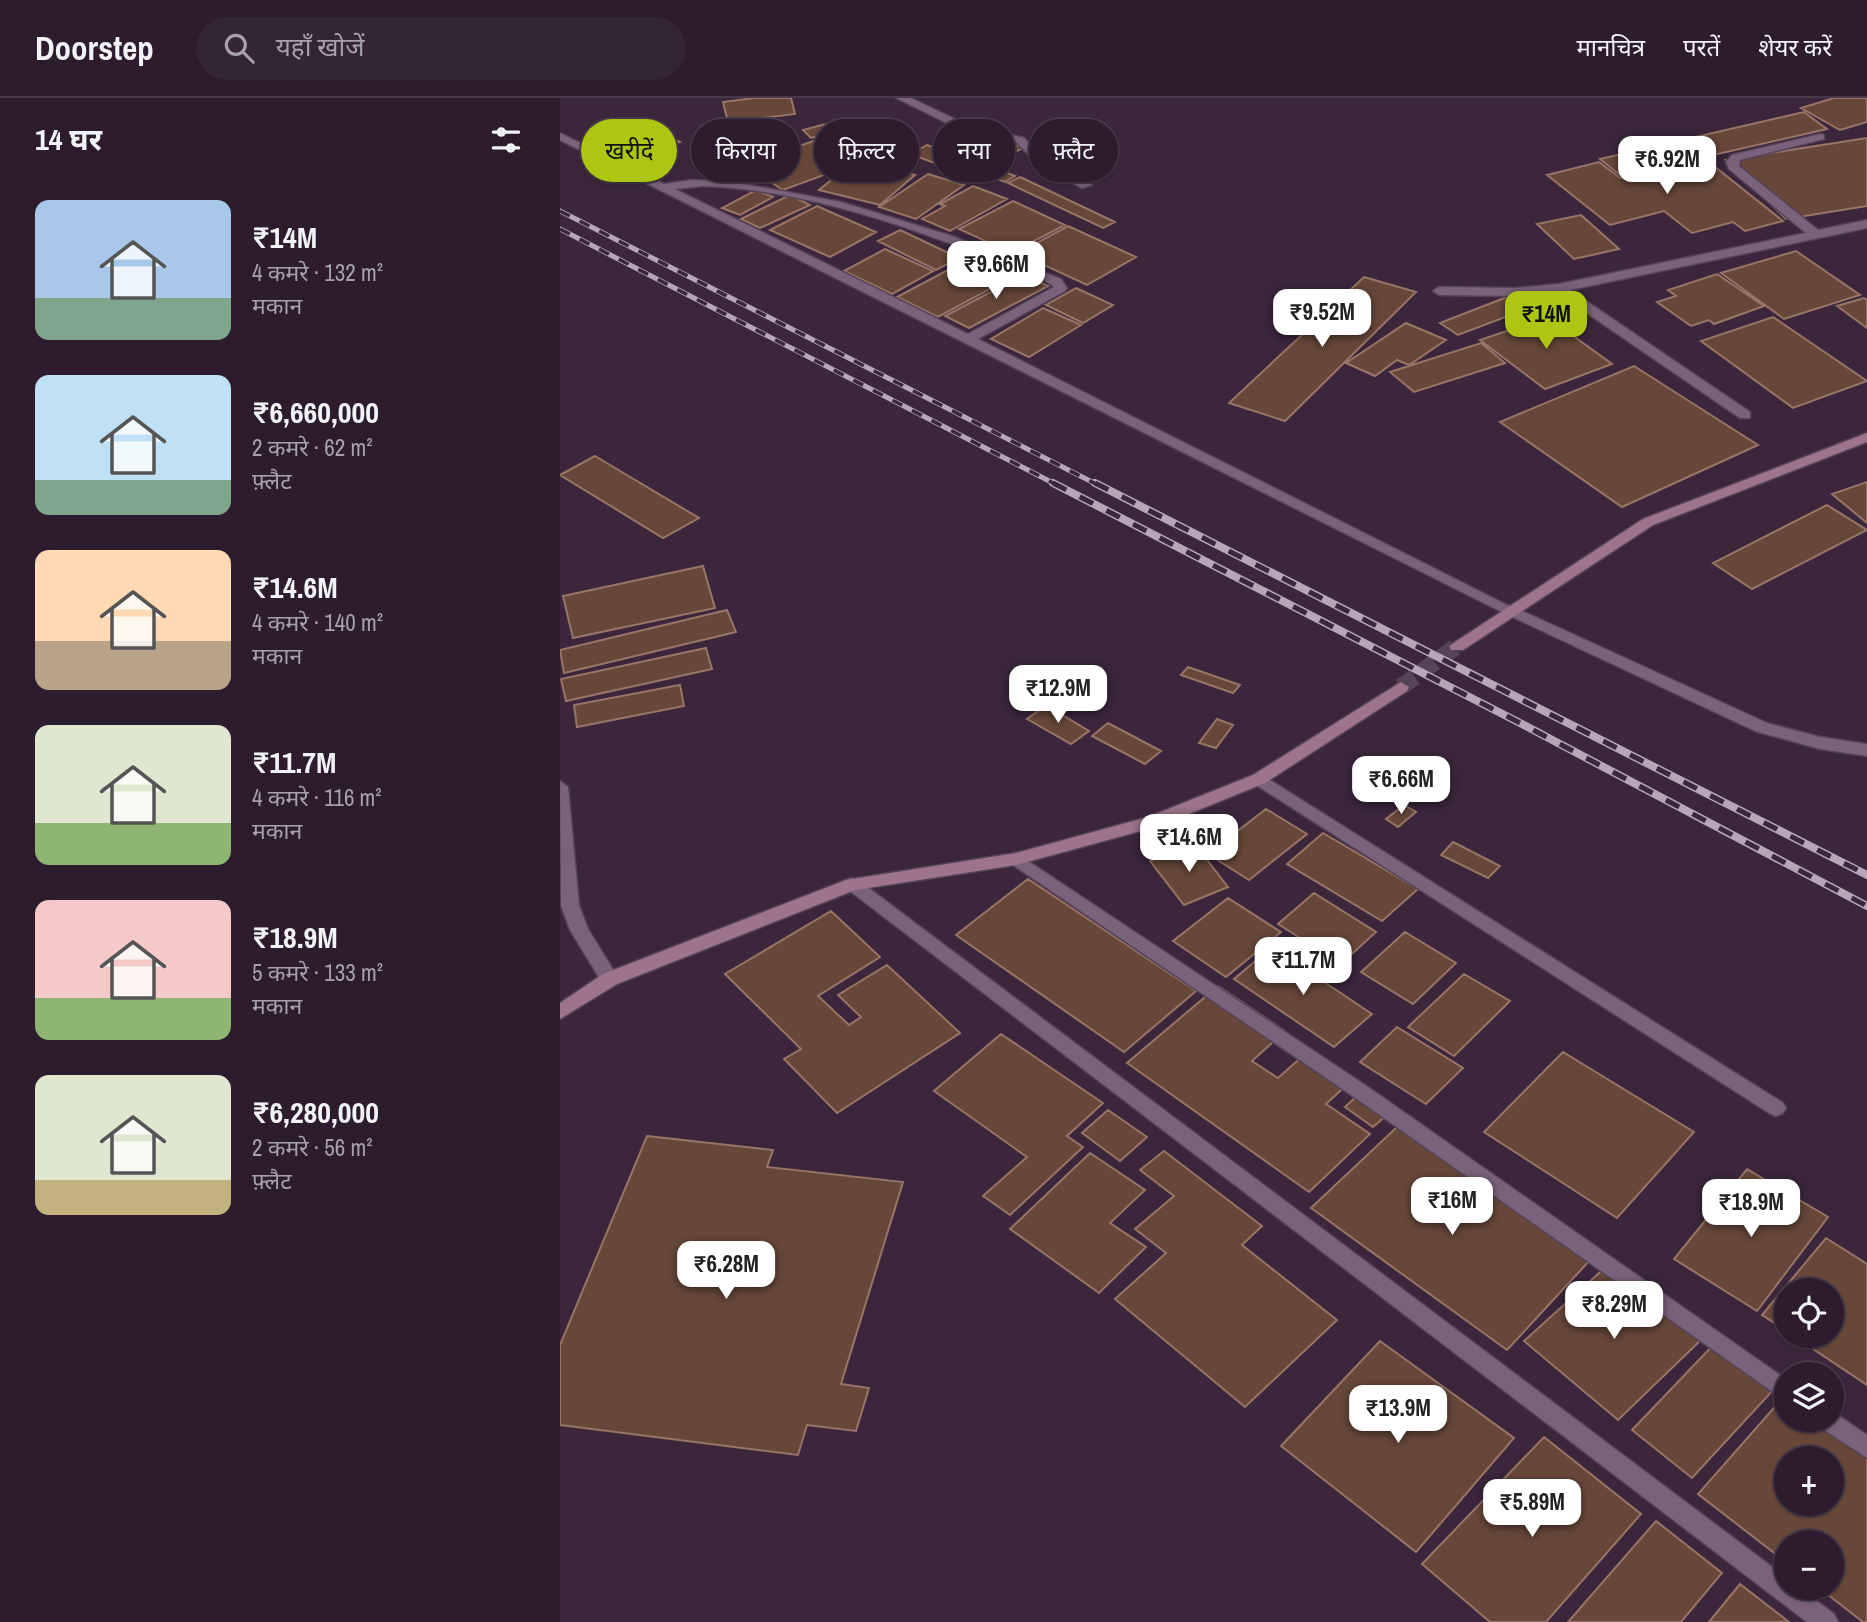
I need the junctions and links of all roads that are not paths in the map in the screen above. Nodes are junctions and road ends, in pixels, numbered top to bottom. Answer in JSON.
{"nodes":[{"id":1,"x":902,"y":98,"type":"edge"},
{"id":2,"x":560,"y":136,"type":"edge"},
{"id":3,"x":1820,"y":138,"type":"dead end"},
{"id":4,"x":1087,"y":185,"type":"dead end"},
{"id":5,"x":665,"y":187,"type":"junction"},
{"id":6,"x":1867,"y":224,"type":"edge"},
{"id":7,"x":1814,"y":233,"type":"junction"},
{"id":8,"x":1559,"y":288,"type":"junction"},
{"id":9,"x":1439,"y":291,"type":"dead end"},
{"id":10,"x":970,"y":339,"type":"junction"},
{"id":11,"x":1745,"y":415,"type":"dead end"},
{"id":12,"x":1867,"y":437,"type":"edge"},
{"id":13,"x":1510,"y":610,"type":"junction"},
{"id":14,"x":1457,"y":646,"type":"tunnel mouth"},
{"id":15,"x":1401,"y":687,"type":"tunnel mouth"},
{"id":16,"x":1867,"y":750,"type":"edge"},
{"id":17,"x":1259,"y":779,"type":"junction"},
{"id":18,"x":560,"y":787,"type":"edge"},
{"id":19,"x":1016,"y":859,"type":"junction"},
{"id":20,"x":852,"y":884,"type":"junction"},
{"id":21,"x":565,"y":906,"type":"edge"},
{"id":22,"x":610,"y":979,"type":"junction"},
{"id":23,"x":560,"y":1012,"type":"edge"},
{"id":24,"x":1776,"y":1108,"type":"dead end"},
{"id":25,"x":1774,"y":1383,"type":"edge"},
{"id":26,"x":1844,"y":1432,"type":"edge"},
{"id":27,"x":1867,"y":1448,"type":"edge"},
{"id":28,"x":1826,"y":1622,"type":"edge"}],
"edges":[{"from":1,"to":4,"type":"street"},
{"from":2,"to":5,"type":"street"},
{"from":3,"to":7,"type":"street"},
{"from":5,"to":10,"type":"street"},
{"from":5,"to":10,"type":"street"},
{"from":6,"to":7,"type":"street"},
{"from":7,"to":8,"type":"street"},
{"from":8,"to":9,"type":"street"},
{"from":8,"to":11,"type":"street"},
{"from":10,"to":13,"type":"street"},
{"from":12,"to":13,"type":"street"},
{"from":13,"to":14,"type":"street"},
{"from":13,"to":16,"type":"street"},
{"from":15,"to":17,"type":"street"},
{"from":17,"to":19,"type":"street"},
{"from":17,"to":24,"type":"street"},
{"from":18,"to":21,"type":"street"},
{"from":19,"to":20,"type":"street"},
{"from":19,"to":25,"type":"street"},
{"from":20,"to":22,"type":"street"},
{"from":20,"to":28,"type":"street"},
{"from":21,"to":22,"type":"street"},
{"from":22,"to":23,"type":"street"},
{"from":26,"to":27,"type":"street"}]}
